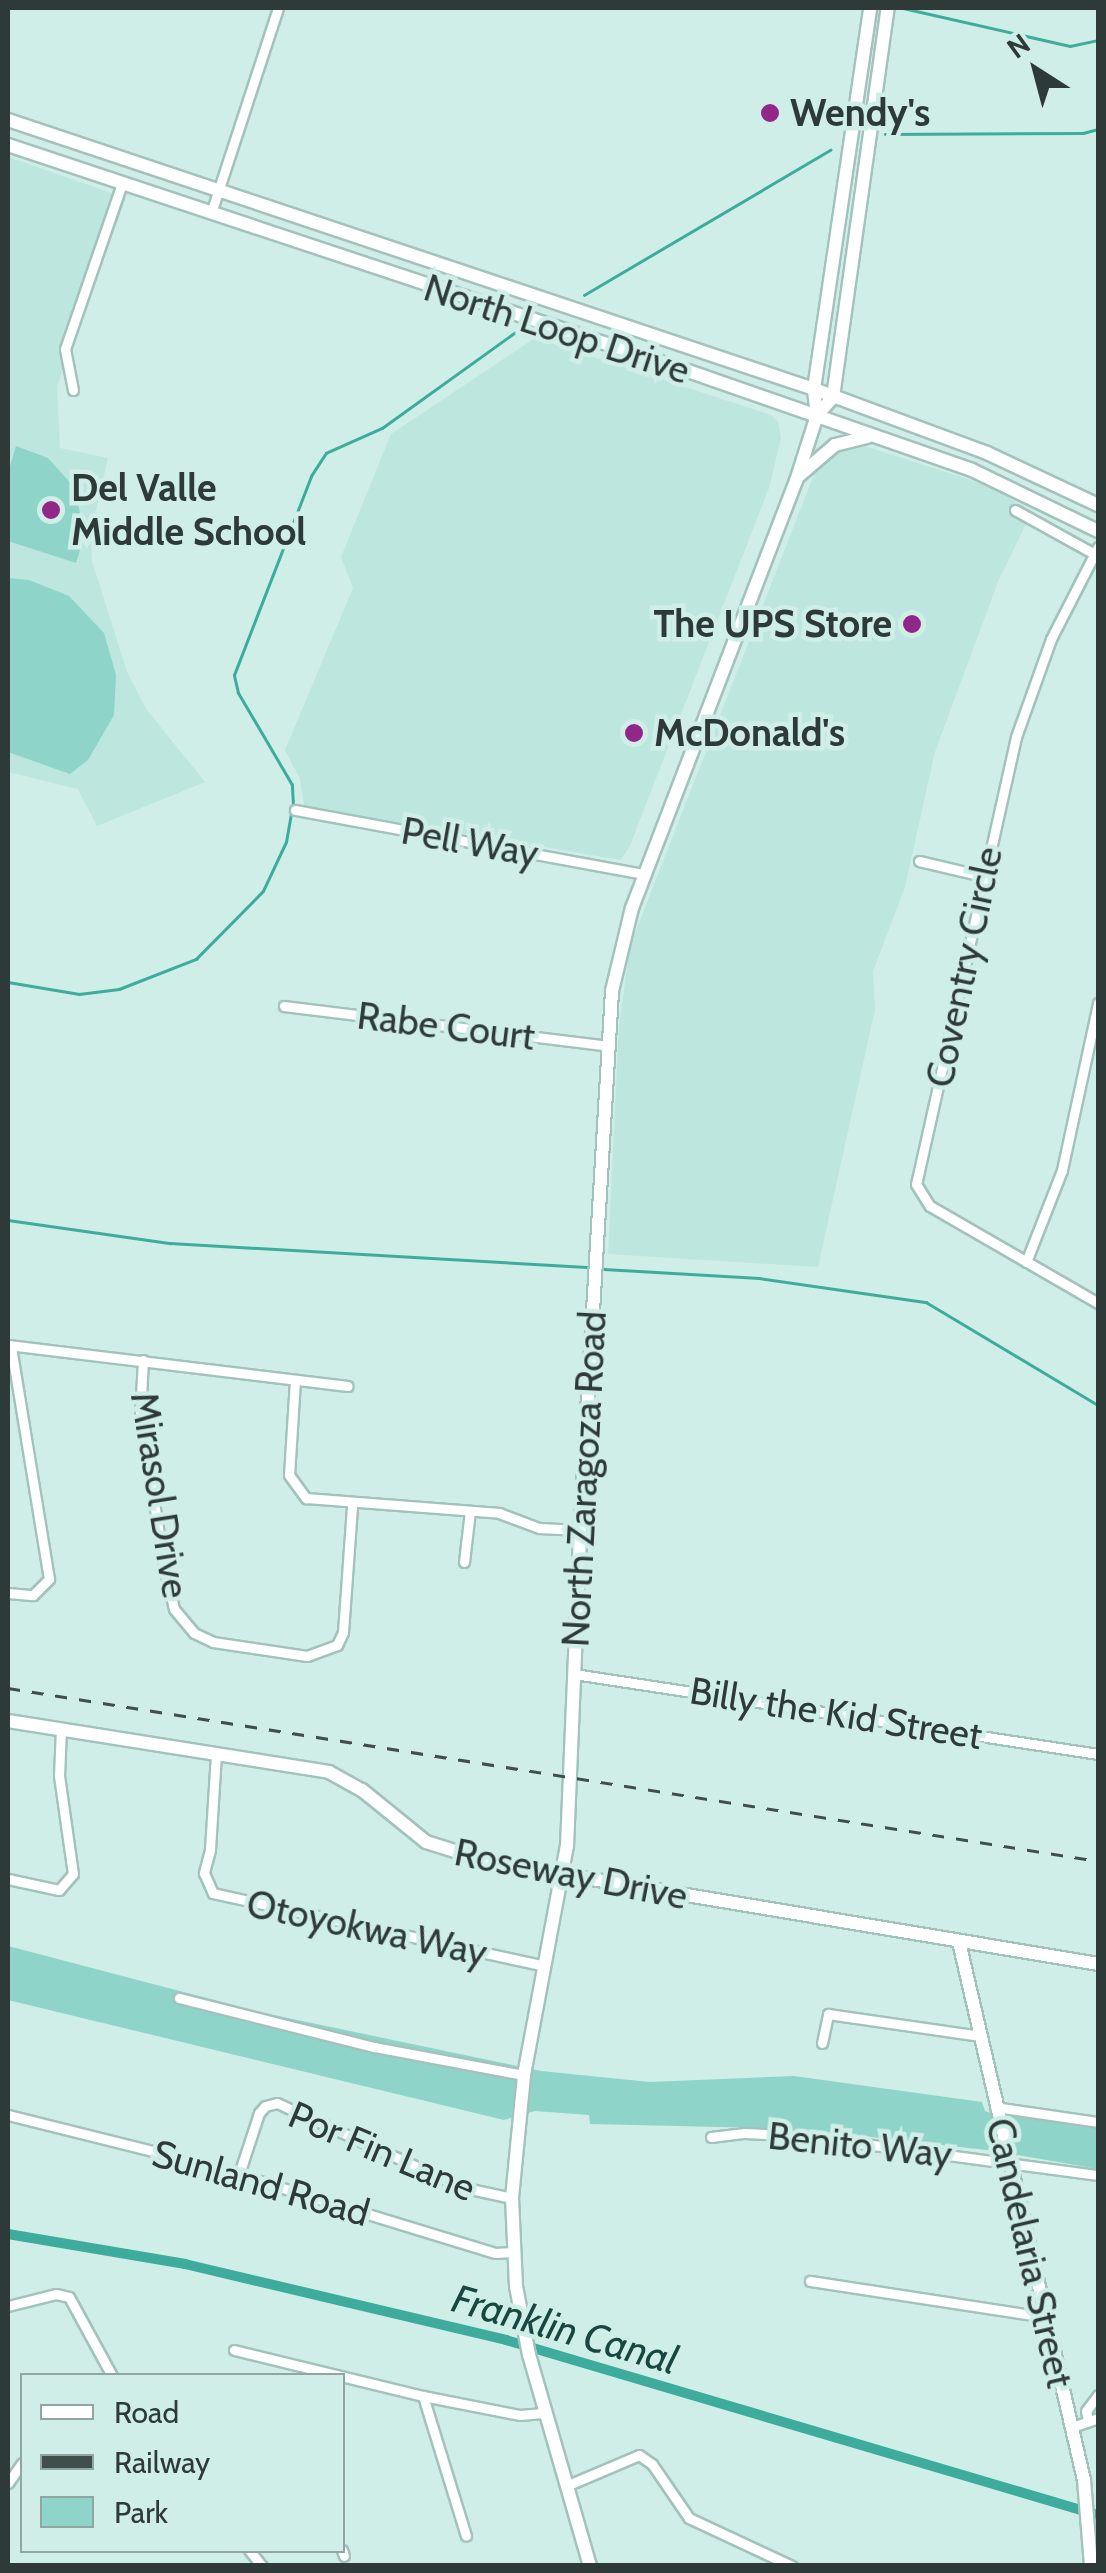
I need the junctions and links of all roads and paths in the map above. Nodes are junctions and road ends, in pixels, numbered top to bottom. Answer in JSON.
{"nodes":[{"id":1,"x":278,"y":8,"type":"edge"},
{"id":2,"x":870,"y":8,"type":"edge"},
{"id":3,"x":888,"y":8,"type":"edge"},
{"id":4,"x":862,"y":62,"type":"junction"},
{"id":5,"x":8,"y":120,"type":"edge"},
{"id":6,"x":8,"y":145,"type":"edge"},
{"id":7,"x":860,"y":181,"type":"junction"},
{"id":8,"x":122,"y":183,"type":"junction"},
{"id":9,"x":219,"y":190,"type":"junction"},
{"id":10,"x":210,"y":213,"type":"junction"},
{"id":11,"x":593,"y":318,"type":"junction"},
{"id":12,"x":585,"y":338,"type":"junction"},
{"id":13,"x":814,"y":389,"type":"junction"},
{"id":14,"x":73,"y":390,"type":"dead end"},
{"id":15,"x":833,"y":397,"type":"junction"},
{"id":16,"x":817,"y":415,"type":"junction"},
{"id":17,"x":875,"y":436,"type":"junction"},
{"id":18,"x":796,"y":481,"type":"junction"},
{"id":19,"x":1098,"y":505,"type":"edge"},
{"id":20,"x":1014,"y":510,"type":"dead end"},
{"id":21,"x":1098,"y":531,"type":"edge"},
{"id":22,"x":1097,"y":552,"type":"edge"},
{"id":23,"x":295,"y":810,"type":"dead end"},
{"id":24,"x":919,"y":860,"type":"dead end"},
{"id":25,"x":645,"y":874,"type":"junction"},
{"id":26,"x":983,"y":876,"type":"junction"},
{"id":27,"x":1098,"y":1003,"type":"edge"},
{"id":28,"x":284,"y":1006,"type":"dead end"},
{"id":29,"x":608,"y":1046,"type":"junction"},
{"id":30,"x":1026,"y":1262,"type":"junction"},
{"id":31,"x":1098,"y":1303,"type":"edge"},
{"id":32,"x":9,"y":1346,"type":"edge"},
{"id":33,"x":143,"y":1360,"type":"junction"},
{"id":34,"x":295,"y":1380,"type":"junction"},
{"id":35,"x":348,"y":1386,"type":"dead end"},
{"id":36,"x":352,"y":1505,"type":"junction"},
{"id":37,"x":470,"y":1512,"type":"junction"},
{"id":38,"x":580,"y":1530,"type":"junction"},
{"id":39,"x":464,"y":1562,"type":"dead end"},
{"id":40,"x":8,"y":1593,"type":"edge"},
{"id":41,"x":574,"y":1674,"type":"junction"},
{"id":42,"x":8,"y":1721,"type":"edge"},
{"id":43,"x":61,"y":1730,"type":"junction"},
{"id":44,"x":216,"y":1754,"type":"junction"},
{"id":45,"x":1098,"y":1754,"type":"edge"},
{"id":46,"x":562,"y":1877,"type":"junction"},
{"id":47,"x":8,"y":1879,"type":"edge"},
{"id":48,"x":958,"y":1942,"type":"junction"},
{"id":49,"x":1098,"y":1964,"type":"edge"},
{"id":50,"x":544,"y":1966,"type":"junction"},
{"id":51,"x":178,"y":1998,"type":"dead end"},
{"id":52,"x":980,"y":2036,"type":"junction"},
{"id":53,"x":822,"y":2043,"type":"dead end"},
{"id":54,"x":524,"y":2076,"type":"junction"},
{"id":55,"x":995,"y":2107,"type":"junction"},
{"id":56,"x":8,"y":2115,"type":"edge"},
{"id":57,"x":1098,"y":2122,"type":"edge"},
{"id":58,"x":711,"y":2137,"type":"dead end"},
{"id":59,"x":1009,"y":2162,"type":"junction"},
{"id":60,"x":239,"y":2174,"type":"junction"},
{"id":61,"x":1098,"y":2174,"type":"edge"},
{"id":62,"x":512,"y":2198,"type":"junction"},
{"id":63,"x":513,"y":2252,"type":"junction"},
{"id":64,"x":810,"y":2281,"type":"dead end"},
{"id":65,"x":8,"y":2306,"type":"edge"},
{"id":66,"x":1046,"y":2317,"type":"junction"},
{"id":67,"x":234,"y":2350,"type":"dead end"},
{"id":68,"x":290,"y":2362,"type":"junction"},
{"id":69,"x":110,"y":2373,"type":"edge"},
{"id":70,"x":293,"y":2373,"type":"edge"},
{"id":71,"x":333,"y":2373,"type":"edge"},
{"id":72,"x":345,"y":2376,"type":"edge"},
{"id":73,"x":423,"y":2396,"type":"junction"},
{"id":74,"x":1098,"y":2396,"type":"edge"},
{"id":75,"x":543,"y":2412,"type":"junction"},
{"id":76,"x":1093,"y":2420,"type":"edge"},
{"id":77,"x":1072,"y":2428,"type":"junction"},
{"id":78,"x":566,"y":2486,"type":"junction"},
{"id":79,"x":466,"y":2536,"type":"dead end"},
{"id":80,"x":590,"y":2566,"type":"edge"},
{"id":81,"x":792,"y":2566,"type":"edge"},
{"id":82,"x":1091,"y":2566,"type":"edge"}],
"edges":[{"from":1,"to":9,"type":"street"},
{"from":2,"to":4,"type":"main road","name":"North Zaragoza Road"},
{"from":3,"to":7,"type":"main road"},
{"from":4,"to":7,"type":"main road"},
{"from":4,"to":13,"type":"main road","name":"North Zaragoza Road"},
{"from":5,"to":9,"type":"main road","name":"North Loop Drive"},
{"from":6,"to":8,"type":"main road","name":"North Loop Drive"},
{"from":7,"to":15,"type":"main road"},
{"from":8,"to":10,"type":"main road","name":"North Loop Drive"},
{"from":8,"to":14,"type":"street"},
{"from":9,"to":10,"type":"street"},
{"from":9,"to":11,"type":"main road","name":"North Loop Drive"},
{"from":10,"to":12,"type":"main road","name":"North Loop Drive"},
{"from":11,"to":12,"type":"main road"},
{"from":11,"to":13,"type":"main road","name":"North Loop Drive"},
{"from":12,"to":16,"type":"main road","name":"North Loop Drive"},
{"from":13,"to":15,"type":"main road","name":"North Loop Drive"},
{"from":13,"to":16,"type":"main road","name":"North Zaragoza Road"},
{"from":15,"to":16,"type":"main road","name":"North Zaragoza Road"},
{"from":15,"to":19,"type":"main road","name":"North Loop Drive"},
{"from":16,"to":17,"type":"main road","name":"North Loop Drive"},
{"from":16,"to":18,"type":"main road","name":"North Zaragoza Road"},
{"from":17,"to":18,"type":"main road"},
{"from":17,"to":21,"type":"main road","name":"North Loop Drive"},
{"from":18,"to":25,"type":"main road","name":"North Zaragoza Road"},
{"from":20,"to":22,"type":"street"},
{"from":22,"to":26,"type":"street","name":"Coventry Circle"},
{"from":23,"to":25,"type":"street","name":"Pell Way"},
{"from":24,"to":26,"type":"street"},
{"from":25,"to":29,"type":"main road","name":"North Zaragoza Road"},
{"from":26,"to":30,"type":"street","name":"Coventry Circle"},
{"from":27,"to":30,"type":"street"},
{"from":28,"to":29,"type":"street","name":"Rabe Court"},
{"from":29,"to":38,"type":"main road","name":"North Zaragoza Road"},
{"from":30,"to":31,"type":"street","name":"Coventry Circle"},
{"from":32,"to":33,"type":"street"},
{"from":32,"to":40,"type":"street"},
{"from":33,"to":34,"type":"street"},
{"from":33,"to":36,"type":"street","name":"Mirasol Drive"},
{"from":34,"to":35,"type":"street"},
{"from":34,"to":36,"type":"street"},
{"from":36,"to":37,"type":"street"},
{"from":37,"to":38,"type":"street"},
{"from":37,"to":39,"type":"street"},
{"from":38,"to":41,"type":"main road","name":"North Zaragoza Road"},
{"from":41,"to":45,"type":"street","name":"Billy the Kid Street"},
{"from":41,"to":46,"type":"main road","name":"North Zaragoza Road"},
{"from":42,"to":43,"type":"main road","name":"Roseway Drive"},
{"from":43,"to":44,"type":"main road","name":"Roseway Drive"},
{"from":43,"to":47,"type":"street"},
{"from":44,"to":46,"type":"main road","name":"Roseway Drive"},
{"from":44,"to":50,"type":"street","name":"Otoyokwa Way"},
{"from":46,"to":48,"type":"main road","name":"Roseway Drive"},
{"from":46,"to":50,"type":"main road","name":"North Zaragoza Road"},
{"from":48,"to":49,"type":"main road","name":"Roseway Drive"},
{"from":48,"to":52,"type":"main road","name":"Candelaria Street"},
{"from":50,"to":54,"type":"main road","name":"North Zaragoza Road"},
{"from":51,"to":54,"type":"street"},
{"from":52,"to":53,"type":"street"},
{"from":52,"to":55,"type":"main road","name":"Candelaria Street"},
{"from":54,"to":62,"type":"main road","name":"North Zaragoza Road"},
{"from":55,"to":57,"type":"street"},
{"from":55,"to":59,"type":"main road","name":"Candelaria Street"},
{"from":56,"to":60,"type":"street","name":"Sunland Road"},
{"from":58,"to":59,"type":"street","name":"Benito Way"},
{"from":59,"to":61,"type":"street","name":"Benito Way"},
{"from":59,"to":66,"type":"main road","name":"Candelaria Street"},
{"from":60,"to":62,"type":"street","name":"Por Fin Lane"},
{"from":60,"to":63,"type":"street","name":"Sunland Road"},
{"from":62,"to":63,"type":"main road","name":"North Zaragoza Road"},
{"from":63,"to":75,"type":"main road","name":"North Zaragoza Road"},
{"from":64,"to":66,"type":"street"},
{"from":65,"to":69,"type":"street"},
{"from":66,"to":77,"type":"main road","name":"Candelaria Street"},
{"from":67,"to":68,"type":"street"},
{"from":68,"to":70,"type":"street"},
{"from":68,"to":71,"type":"street"},
{"from":72,"to":73,"type":"street"},
{"from":73,"to":75,"type":"street"},
{"from":73,"to":79,"type":"street"},
{"from":74,"to":76,"type":"street"},
{"from":75,"to":78,"type":"main road","name":"North Zaragoza Road"},
{"from":76,"to":77,"type":"street"},
{"from":77,"to":82,"type":"main road","name":"Candelaria Street"},
{"from":78,"to":80,"type":"main road","name":"North Zaragoza Road"},
{"from":78,"to":81,"type":"street"}]}
